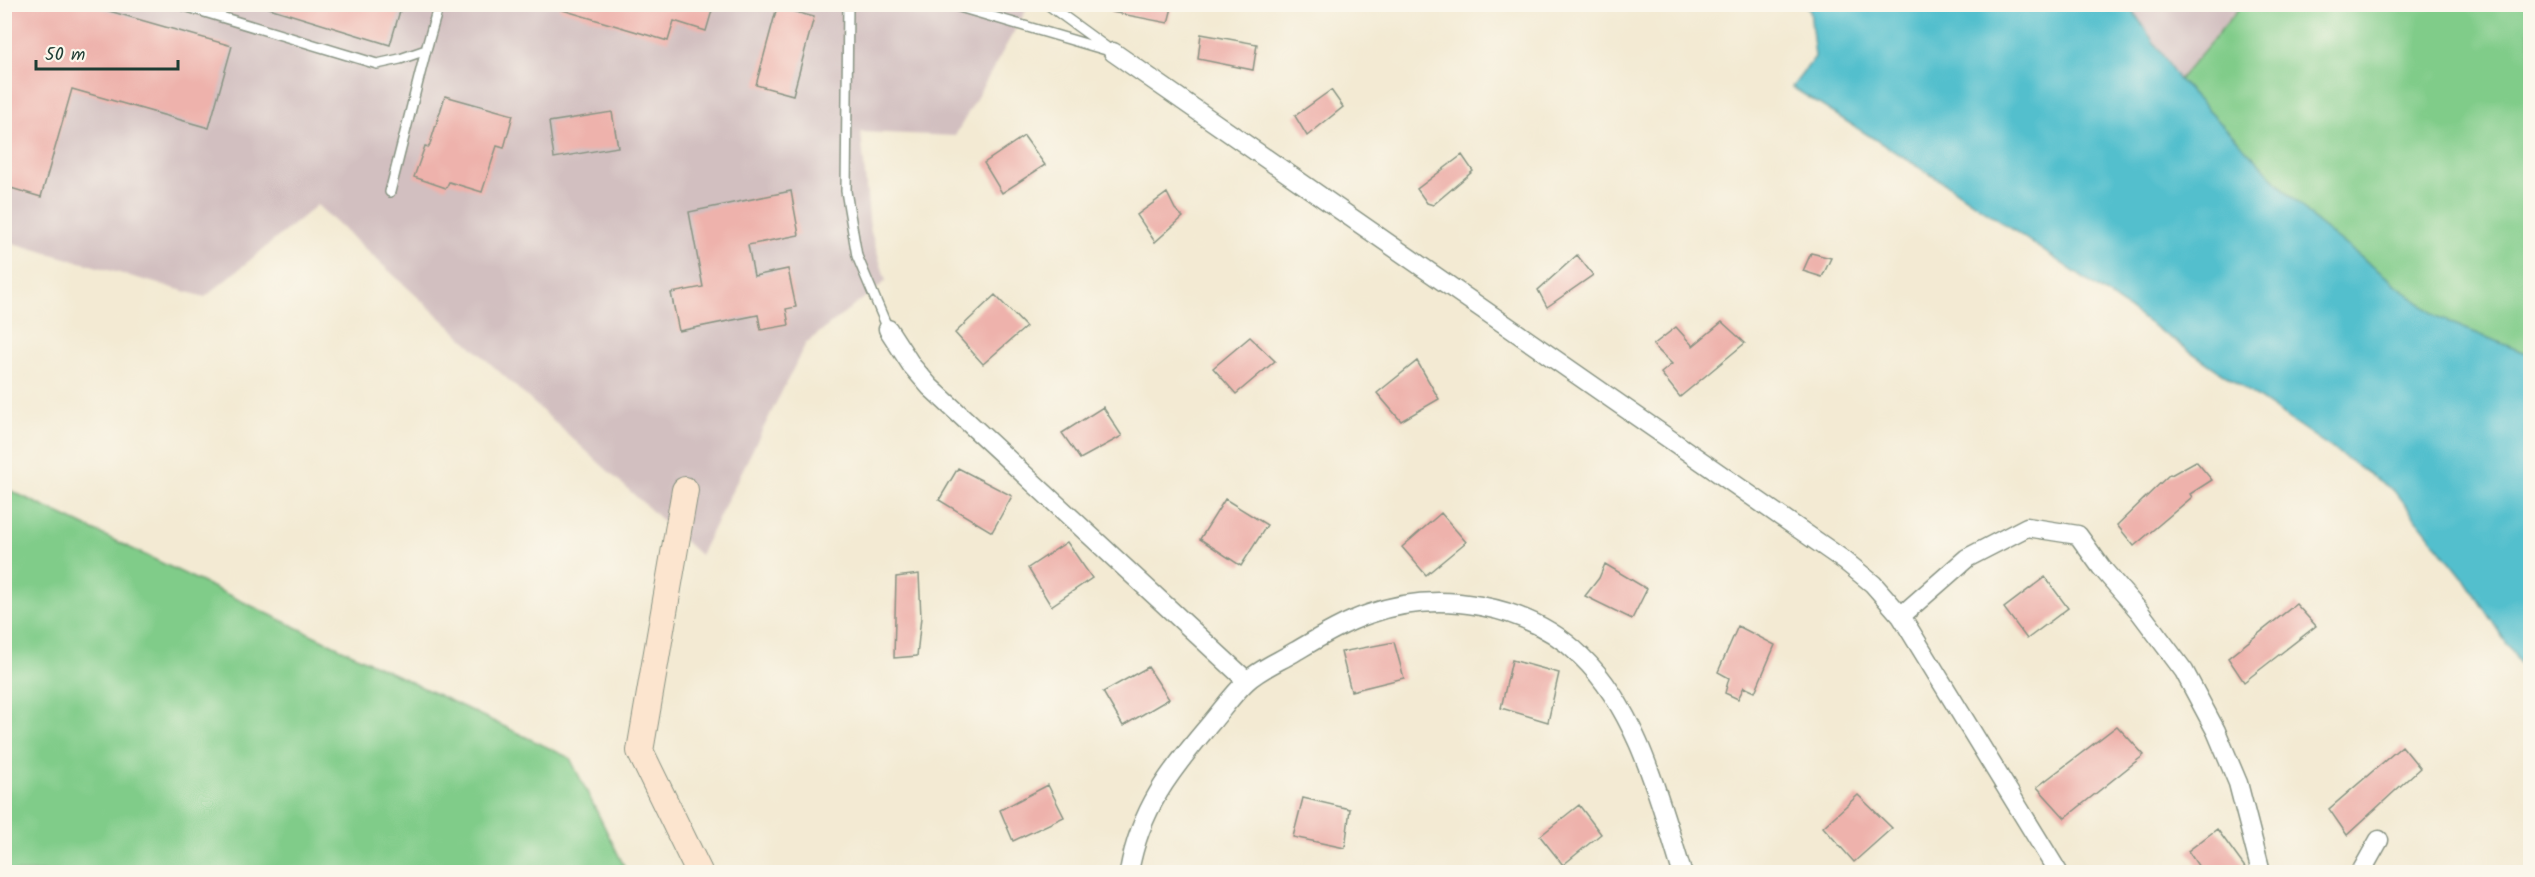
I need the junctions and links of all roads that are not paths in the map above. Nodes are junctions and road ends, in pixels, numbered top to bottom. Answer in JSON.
{"nodes":[{"id":1,"x":178,"y":4,"type":"edge"},
{"id":2,"x":439,"y":4,"type":"edge"},
{"id":3,"x":848,"y":4,"type":"edge"},
{"id":4,"x":949,"y":4,"type":"edge"},
{"id":5,"x":1047,"y":4,"type":"edge"},
{"id":6,"x":426,"y":50,"type":"junction"},
{"id":7,"x":1113,"y":52,"type":"junction"},
{"id":8,"x":390,"y":192,"type":"dead end"},
{"id":9,"x":888,"y":330,"type":"joint"},
{"id":10,"x":685,"y":490,"type":"dead end"},
{"id":11,"x":1901,"y":616,"type":"junction"},
{"id":12,"x":1246,"y":681,"type":"junction"},
{"id":13,"x":2379,"y":840,"type":"dead end"},
{"id":14,"x":699,"y":873,"type":"edge"},
{"id":15,"x":1129,"y":873,"type":"edge"},
{"id":16,"x":1682,"y":873,"type":"edge"},
{"id":17,"x":2058,"y":873,"type":"edge"},
{"id":18,"x":2260,"y":873,"type":"edge"},
{"id":19,"x":2361,"y":873,"type":"edge"}],
"edges":[{"from":1,"to":6,"type":"lane"},
{"from":2,"to":6,"type":"lane"},
{"from":3,"to":9,"type":"lane"},
{"from":4,"to":7,"type":"lane"},
{"from":5,"to":7,"type":"lane"},
{"from":6,"to":8,"type":"lane"},
{"from":7,"to":11,"type":"street"},
{"from":9,"to":12,"type":"street"},
{"from":10,"to":14,"type":"street"},
{"from":11,"to":17,"type":"street"},
{"from":11,"to":18,"type":"street"},
{"from":12,"to":15,"type":"street"},
{"from":12,"to":16,"type":"street"},
{"from":13,"to":19,"type":"street"}]}
